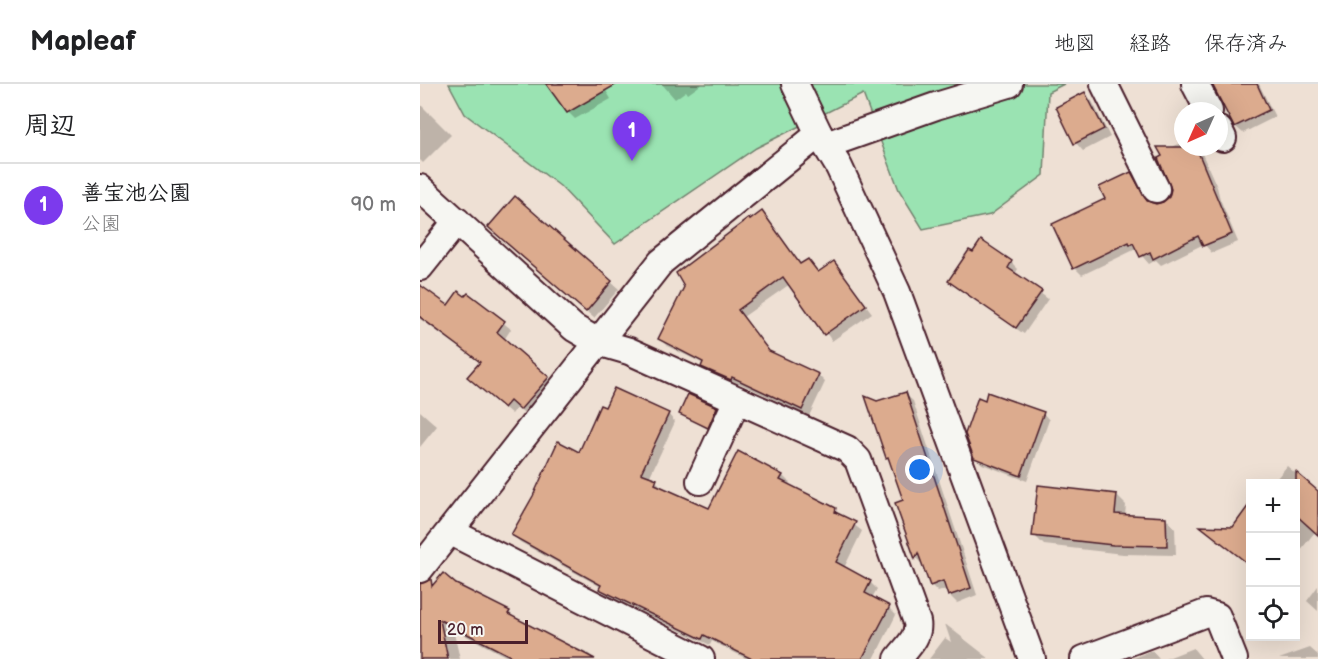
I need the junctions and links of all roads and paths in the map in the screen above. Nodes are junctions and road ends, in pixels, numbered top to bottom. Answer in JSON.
{"nodes":[{"id":1,"x":795,"y":84,"type":"edge"},
{"id":2,"x":1009,"y":84,"type":"edge"},
{"id":3,"x":1104,"y":84,"type":"edge"},
{"id":4,"x":1195,"y":84,"type":"edge"},
{"id":5,"x":1204,"y":102,"type":"edge"},
{"id":6,"x":822,"y":140,"type":"junction"},
{"id":7,"x":420,"y":188,"type":"edge"},
{"id":8,"x":1156,"y":189,"type":"dead end"},
{"id":9,"x":457,"y":221,"type":"junction"},
{"id":10,"x":420,"y":267,"type":"edge"},
{"id":11,"x":598,"y":342,"type":"junction"},
{"id":12,"x":737,"y":399,"type":"junction"},
{"id":13,"x":700,"y":482,"type":"dead end"},
{"id":14,"x":451,"y":532,"type":"junction"},
{"id":15,"x":420,"y":569,"type":"edge"},
{"id":16,"x":702,"y":659,"type":"edge"},
{"id":17,"x":898,"y":659,"type":"edge"},
{"id":18,"x":1032,"y":659,"type":"edge"},
{"id":19,"x":1084,"y":659,"type":"edge"},
{"id":20,"x":1234,"y":659,"type":"edge"}],
"edges":[{"from":1,"to":6,"type":"street"},
{"from":2,"to":6,"type":"street"},
{"from":3,"to":8,"type":"street"},
{"from":4,"to":5,"type":"street"},
{"from":6,"to":11,"type":"street"},
{"from":6,"to":18,"type":"street"},
{"from":7,"to":9,"type":"street"},
{"from":9,"to":10,"type":"street"},
{"from":9,"to":11,"type":"street"},
{"from":11,"to":12,"type":"street"},
{"from":11,"to":14,"type":"street"},
{"from":12,"to":13,"type":"street"},
{"from":12,"to":17,"type":"street"},
{"from":14,"to":15,"type":"street"},
{"from":14,"to":16,"type":"street"},
{"from":19,"to":20,"type":"street"}]}
